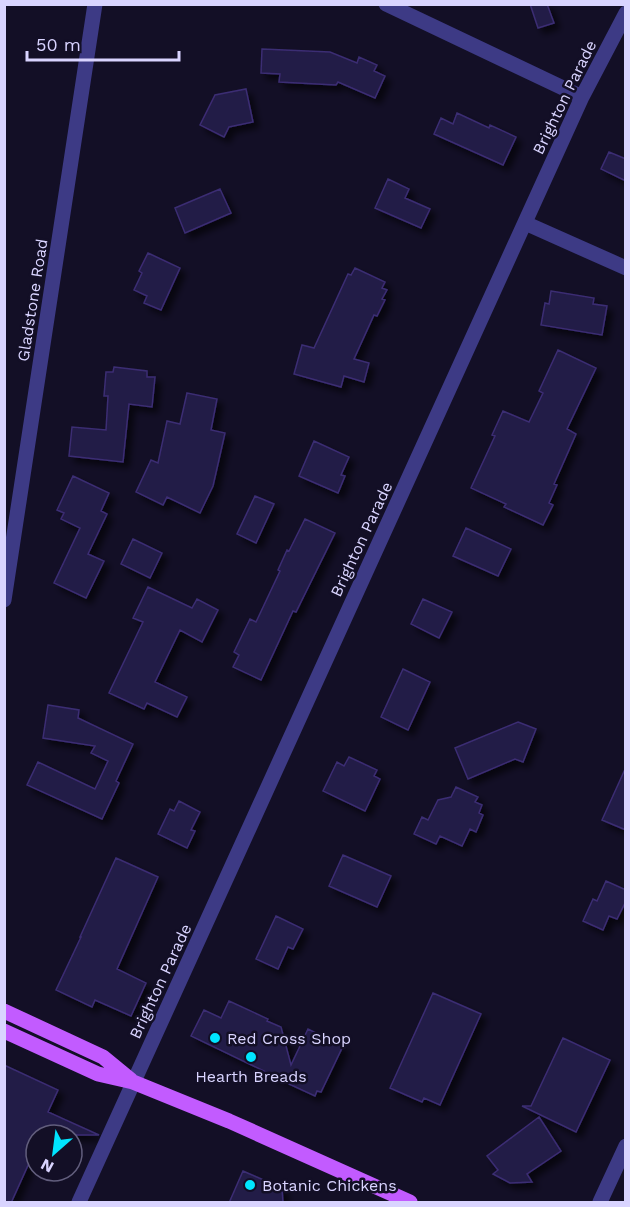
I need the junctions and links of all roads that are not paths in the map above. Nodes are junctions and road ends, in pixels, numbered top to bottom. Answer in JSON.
{"nodes":[{"id":1,"x":95,"y":4,"type":"edge"},
{"id":2,"x":386,"y":4,"type":"edge"},
{"id":3,"x":626,"y":13,"type":"edge"},
{"id":4,"x":582,"y":97,"type":"junction"},
{"id":5,"x":525,"y":223,"type":"junction"},
{"id":6,"x":626,"y":268,"type":"edge"},
{"id":7,"x":4,"y":600,"type":"edge"},
{"id":8,"x":4,"y":1011,"type":"edge"},
{"id":9,"x":4,"y":1031,"type":"edge"},
{"id":10,"x":133,"y":1082,"type":"junction"},
{"id":11,"x":626,"y":1146,"type":"edge"},
{"id":12,"x":79,"y":1203,"type":"edge"},
{"id":13,"x":410,"y":1203,"type":"edge"},
{"id":14,"x":600,"y":1203,"type":"edge"}],
"edges":[{"from":1,"to":7,"type":"street","name":"Gladstone Road"},
{"from":2,"to":4,"type":"street"},
{"from":3,"to":4,"type":"street","name":"Brighton Parade"},
{"from":4,"to":5,"type":"street","name":"Brighton Parade"},
{"from":5,"to":6,"type":"street"},
{"from":5,"to":10,"type":"street","name":"Brighton Parade"},
{"from":8,"to":10,"type":"main road"},
{"from":9,"to":10,"type":"main road"},
{"from":10,"to":12,"type":"street","name":"Brighton Parade"},
{"from":10,"to":13,"type":"main road"},
{"from":11,"to":14,"type":"street"}]}
